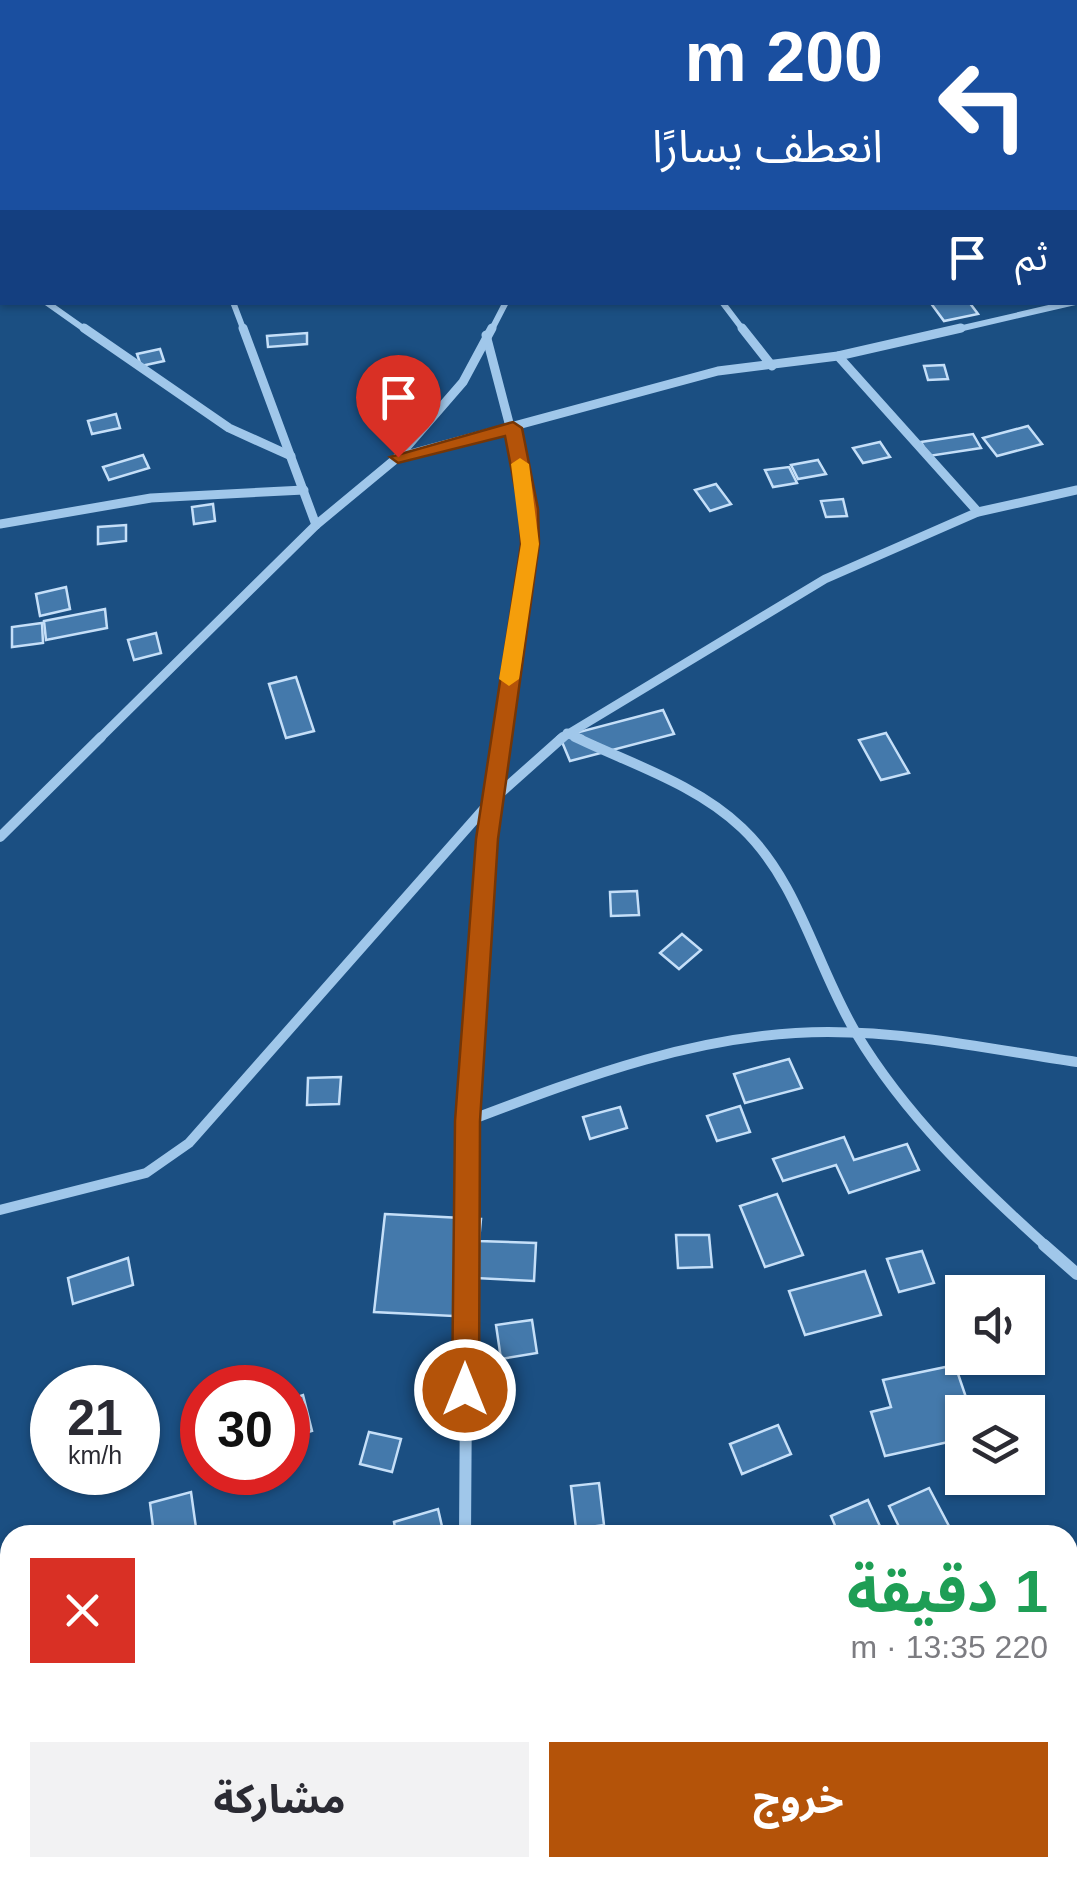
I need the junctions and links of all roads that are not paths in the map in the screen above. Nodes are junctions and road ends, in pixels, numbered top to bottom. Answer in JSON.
{"nodes":[{"id":1,"x":50,"y":305,"type":"edge"},
{"id":2,"x":234,"y":305,"type":"edge"},
{"id":3,"x":504,"y":305,"type":"edge"},
{"id":4,"x":724,"y":305,"type":"edge"},
{"id":5,"x":1063,"y":305,"type":"edge"},
{"id":6,"x":486,"y":335,"type":"junction"},
{"id":7,"x":838,"y":356,"type":"junction"},
{"id":8,"x":772,"y":366,"type":"junction"},
{"id":9,"x":513,"y":428,"type":"junction"},
{"id":10,"x":291,"y":456,"type":"junction"},
{"id":11,"x":398,"y":457,"type":"junction"},
{"id":12,"x":304,"y":490,"type":"junction"},
{"id":13,"x":1077,"y":490,"type":"edge"},
{"id":14,"x":978,"y":512,"type":"junction"},
{"id":15,"x":0,"y":524,"type":"edge"},
{"id":16,"x":316,"y":525,"type":"junction"},
{"id":17,"x":567,"y":733,"type":"junction"},
{"id":18,"x":490,"y":802,"type":"junction"},
{"id":19,"x":0,"y":837,"type":"edge"},
{"id":20,"x":856,"y":1033,"type":"junction"},
{"id":21,"x":1077,"y":1062,"type":"edge"},
{"id":22,"x":468,"y":1121,"type":"junction"},
{"id":23,"x":0,"y":1210,"type":"edge"},
{"id":24,"x":1077,"y":1274,"type":"edge"},
{"id":25,"x":464,"y":1525,"type":"edge"}],
"edges":[{"from":1,"to":10,"type":"street"},
{"from":2,"to":10,"type":"street"},
{"from":3,"to":6,"type":"street"},
{"from":4,"to":8,"type":"street"},
{"from":5,"to":7,"type":"street"},
{"from":6,"to":9,"type":"street"},
{"from":6,"to":11,"type":"street"},
{"from":7,"to":8,"type":"street"},
{"from":7,"to":14,"type":"street"},
{"from":8,"to":9,"type":"street"},
{"from":9,"to":11,"type":"street"},
{"from":9,"to":18,"type":"street"},
{"from":10,"to":12,"type":"street"},
{"from":11,"to":16,"type":"street"},
{"from":12,"to":15,"type":"street"},
{"from":12,"to":16,"type":"street"},
{"from":13,"to":14,"type":"street"},
{"from":14,"to":17,"type":"street"},
{"from":16,"to":19,"type":"street"},
{"from":17,"to":18,"type":"street"},
{"from":17,"to":20,"type":"street"},
{"from":18,"to":22,"type":"street"},
{"from":18,"to":23,"type":"street"},
{"from":20,"to":21,"type":"street"},
{"from":20,"to":22,"type":"street"},
{"from":20,"to":24,"type":"street"},
{"from":22,"to":25,"type":"street"}]}
